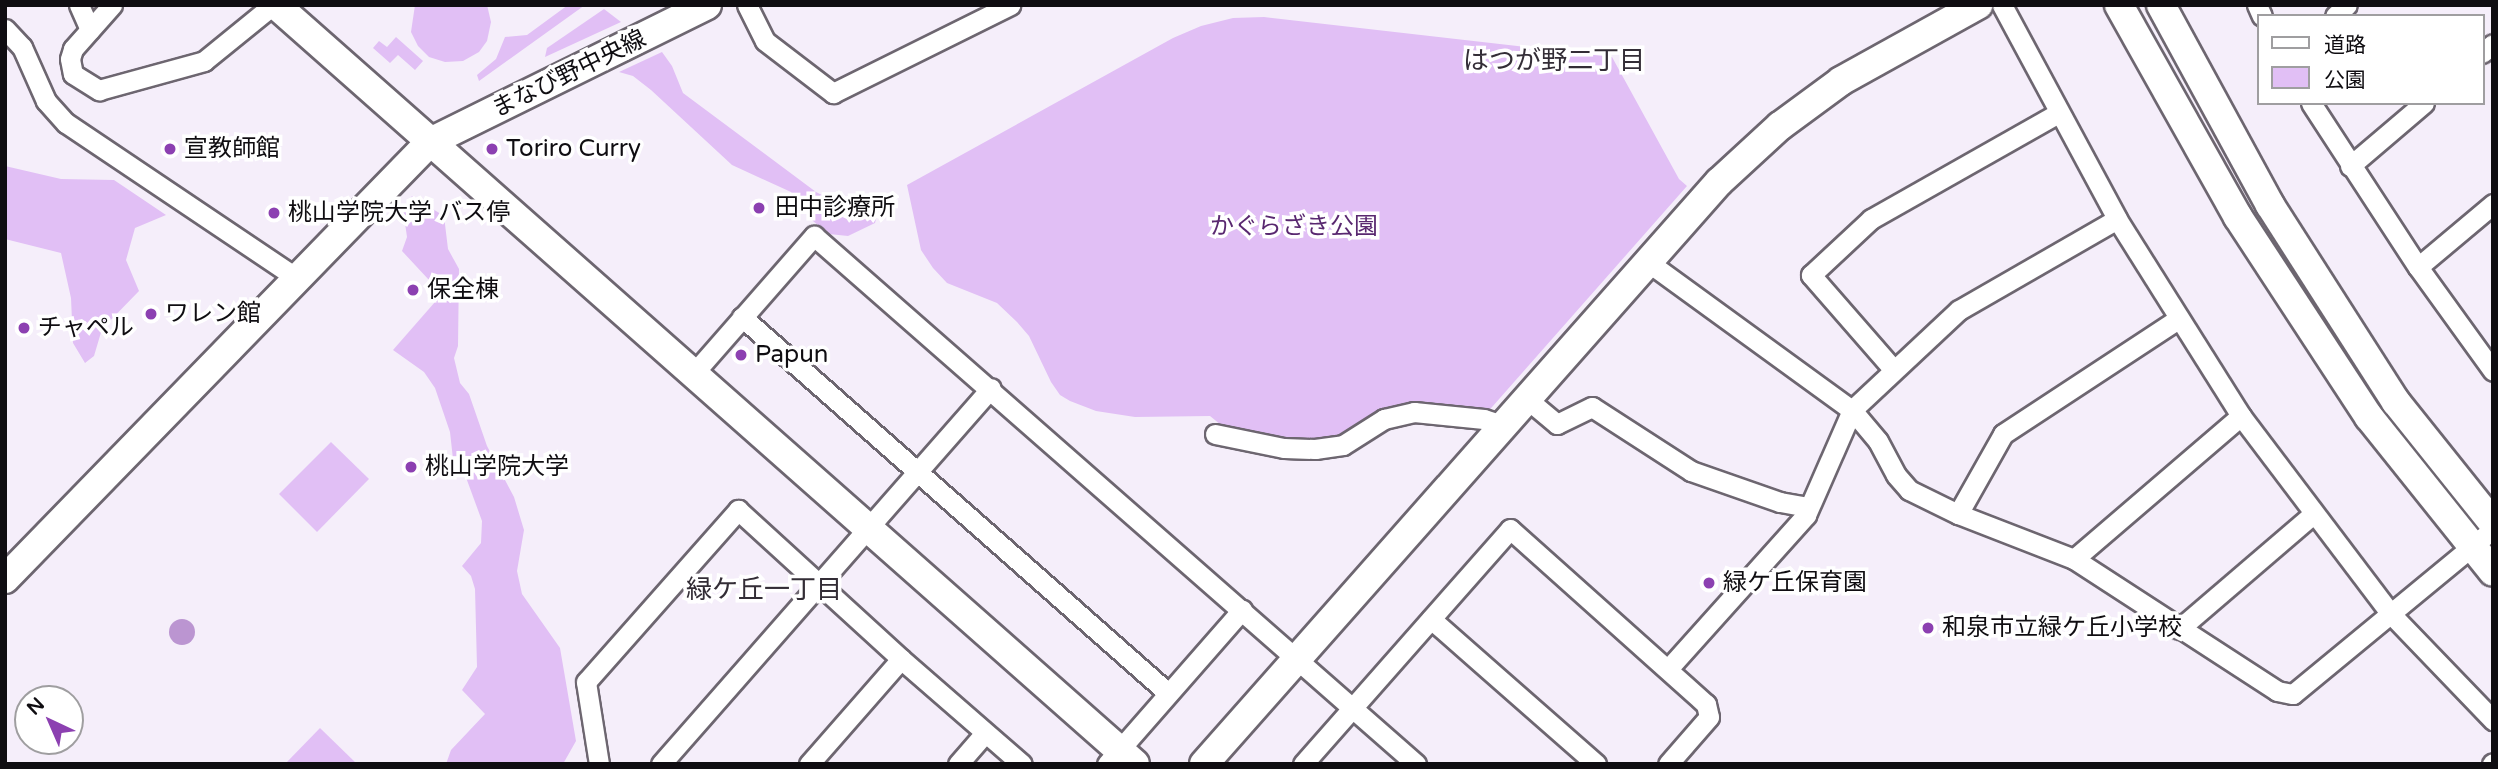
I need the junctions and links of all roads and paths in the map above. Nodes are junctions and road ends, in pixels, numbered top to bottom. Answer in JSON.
{"nodes":[{"id":1,"x":79,"y":5,"type":"edge"},
{"id":2,"x":112,"y":5,"type":"edge"},
{"id":3,"x":707,"y":5,"type":"edge"},
{"id":4,"x":747,"y":5,"type":"edge"},
{"id":5,"x":1010,"y":5,"type":"edge"},
{"id":6,"x":1978,"y":5,"type":"edge"},
{"id":7,"x":2002,"y":5,"type":"edge"},
{"id":8,"x":2119,"y":5,"type":"edge"},
{"id":9,"x":2161,"y":5,"type":"edge"},
{"id":10,"x":281,"y":7,"type":"edge"},
{"id":11,"x":5,"y":29,"type":"edge"},
{"id":12,"x":90,"y":30,"type":"junction"},
{"id":13,"x":2312,"y":105,"type":"edge"},
{"id":14,"x":2422,"y":105,"type":"edge"},
{"id":15,"x":2059,"y":113,"type":"junction"},
{"id":16,"x":430,"y":142,"type":"junction"},
{"id":17,"x":2350,"y":166,"type":"junction"},
{"id":18,"x":2493,"y":204,"type":"edge"},
{"id":19,"x":2117,"y":219,"type":"junction"},
{"id":20,"x":1648,"y":262,"type":"junction"},
{"id":21,"x":2418,"y":267,"type":"junction"},
{"id":22,"x":298,"y":279,"type":"junction"},
{"id":23,"x":742,"y":317,"type":"junction"},
{"id":24,"x":2178,"y":319,"type":"junction"},
{"id":25,"x":1893,"y":369,"type":"junction"},
{"id":26,"x":2492,"y":369,"type":"edge"},
{"id":27,"x":693,"y":374,"type":"junction"},
{"id":28,"x":991,"y":388,"type":"junction"},
{"id":29,"x":1527,"y":399,"type":"junction"},
{"id":30,"x":1852,"y":410,"type":"junction"},
{"id":31,"x":2241,"y":416,"type":"junction"},
{"id":32,"x":1503,"y":425,"type":"junction"},
{"id":33,"x":1215,"y":434,"type":"dead end"},
{"id":34,"x":919,"y":472,"type":"junction"},
{"id":35,"x":1809,"y":507,"type":"junction"},
{"id":36,"x":1958,"y":514,"type":"junction"},
{"id":37,"x":2312,"y":514,"type":"junction"},
{"id":38,"x":2493,"y":523,"type":"edge"},
{"id":39,"x":869,"y":527,"type":"junction"},
{"id":40,"x":2493,"y":529,"type":"edge"},
{"id":41,"x":2471,"y":547,"type":"junction"},
{"id":42,"x":2074,"y":559,"type":"junction"},
{"id":43,"x":2493,"y":572,"type":"edge"},
{"id":44,"x":5,"y":579,"type":"edge"},
{"id":45,"x":820,"y":584,"type":"junction"},
{"id":46,"x":1242,"y":610,"type":"junction"},
{"id":47,"x":2390,"y":613,"type":"junction"},
{"id":48,"x":1431,"y":619,"type":"junction"},
{"id":49,"x":2179,"y":629,"type":"junction"},
{"id":50,"x":901,"y":659,"type":"junction"},
{"id":51,"x":1297,"y":659,"type":"junction"},
{"id":52,"x":1668,"y":669,"type":"junction"},
{"id":53,"x":1168,"y":694,"type":"junction"},
{"id":54,"x":1353,"y":708,"type":"junction"},
{"id":55,"x":2493,"y":720,"type":"edge"},
{"id":56,"x":985,"y":733,"type":"junction"},
{"id":57,"x":1120,"y":759,"type":"edge"},
{"id":58,"x":599,"y":764,"type":"edge"},
{"id":59,"x":661,"y":764,"type":"edge"},
{"id":60,"x":809,"y":764,"type":"edge"},
{"id":61,"x":958,"y":764,"type":"edge"},
{"id":62,"x":1022,"y":764,"type":"edge"},
{"id":63,"x":1204,"y":764,"type":"edge"},
{"id":64,"x":1303,"y":764,"type":"edge"},
{"id":65,"x":1416,"y":764,"type":"edge"},
{"id":66,"x":1596,"y":764,"type":"edge"},
{"id":67,"x":1668,"y":764,"type":"edge"}],
"edges":[{"from":1,"to":12,"type":"street"},
{"from":2,"to":12,"type":"street"},
{"from":3,"to":16,"type":"street","name":"まなび野中央線"},
{"from":4,"to":5,"type":"street"},
{"from":6,"to":20,"type":"street"},
{"from":7,"to":15,"type":"street"},
{"from":8,"to":41,"type":"street"},
{"from":9,"to":38,"type":"street"},
{"from":10,"to":12,"type":"street"},
{"from":10,"to":16,"type":"street"},
{"from":11,"to":22,"type":"street"},
{"from":13,"to":17,"type":"street"},
{"from":14,"to":17,"type":"street"},
{"from":15,"to":19,"type":"street"},
{"from":15,"to":25,"type":"street"},
{"from":16,"to":22,"type":"street","name":"まなび野中央線"},
{"from":16,"to":27,"type":"street"},
{"from":17,"to":21,"type":"street"},
{"from":18,"to":21,"type":"street"},
{"from":19,"to":24,"type":"street"},
{"from":19,"to":25,"type":"street"},
{"from":20,"to":29,"type":"street"},
{"from":20,"to":30,"type":"street"},
{"from":21,"to":26,"type":"street"},
{"from":22,"to":44,"type":"street","name":"まなび野中央線"},
{"from":23,"to":27,"type":"street"},
{"from":23,"to":28,"type":"street"},
{"from":23,"to":34,"type":"street"},
{"from":24,"to":31,"type":"street"},
{"from":24,"to":36,"type":"street"},
{"from":25,"to":30,"type":"street"},
{"from":27,"to":39,"type":"street"},
{"from":28,"to":34,"type":"street"},
{"from":28,"to":46,"type":"street"},
{"from":29,"to":32,"type":"street"},
{"from":29,"to":35,"type":"street"},
{"from":30,"to":35,"type":"street"},
{"from":30,"to":36,"type":"street"},
{"from":31,"to":37,"type":"street"},
{"from":31,"to":42,"type":"street"},
{"from":32,"to":33,"type":"street"},
{"from":32,"to":51,"type":"street"},
{"from":34,"to":39,"type":"street"},
{"from":34,"to":53,"type":"street"},
{"from":35,"to":52,"type":"street"},
{"from":36,"to":42,"type":"street"},
{"from":37,"to":47,"type":"street"},
{"from":37,"to":49,"type":"street"},
{"from":39,"to":45,"type":"street"},
{"from":39,"to":57,"type":"street"},
{"from":40,"to":41,"type":"street"},
{"from":41,"to":43,"type":"street"},
{"from":41,"to":47,"type":"street"},
{"from":42,"to":49,"type":"street"},
{"from":45,"to":50,"type":"street"},
{"from":45,"to":58,"type":"street"},
{"from":45,"to":59,"type":"street"},
{"from":46,"to":51,"type":"street"},
{"from":46,"to":53,"type":"street"},
{"from":47,"to":49,"type":"street"},
{"from":47,"to":55,"type":"street"},
{"from":48,"to":52,"type":"street"},
{"from":48,"to":54,"type":"street"},
{"from":48,"to":66,"type":"street"},
{"from":50,"to":56,"type":"street"},
{"from":50,"to":60,"type":"street"},
{"from":51,"to":54,"type":"street"},
{"from":51,"to":63,"type":"street"},
{"from":52,"to":67,"type":"street"},
{"from":53,"to":57,"type":"street"},
{"from":54,"to":64,"type":"street"},
{"from":54,"to":65,"type":"street"},
{"from":56,"to":61,"type":"street"},
{"from":56,"to":62,"type":"street"}]}
